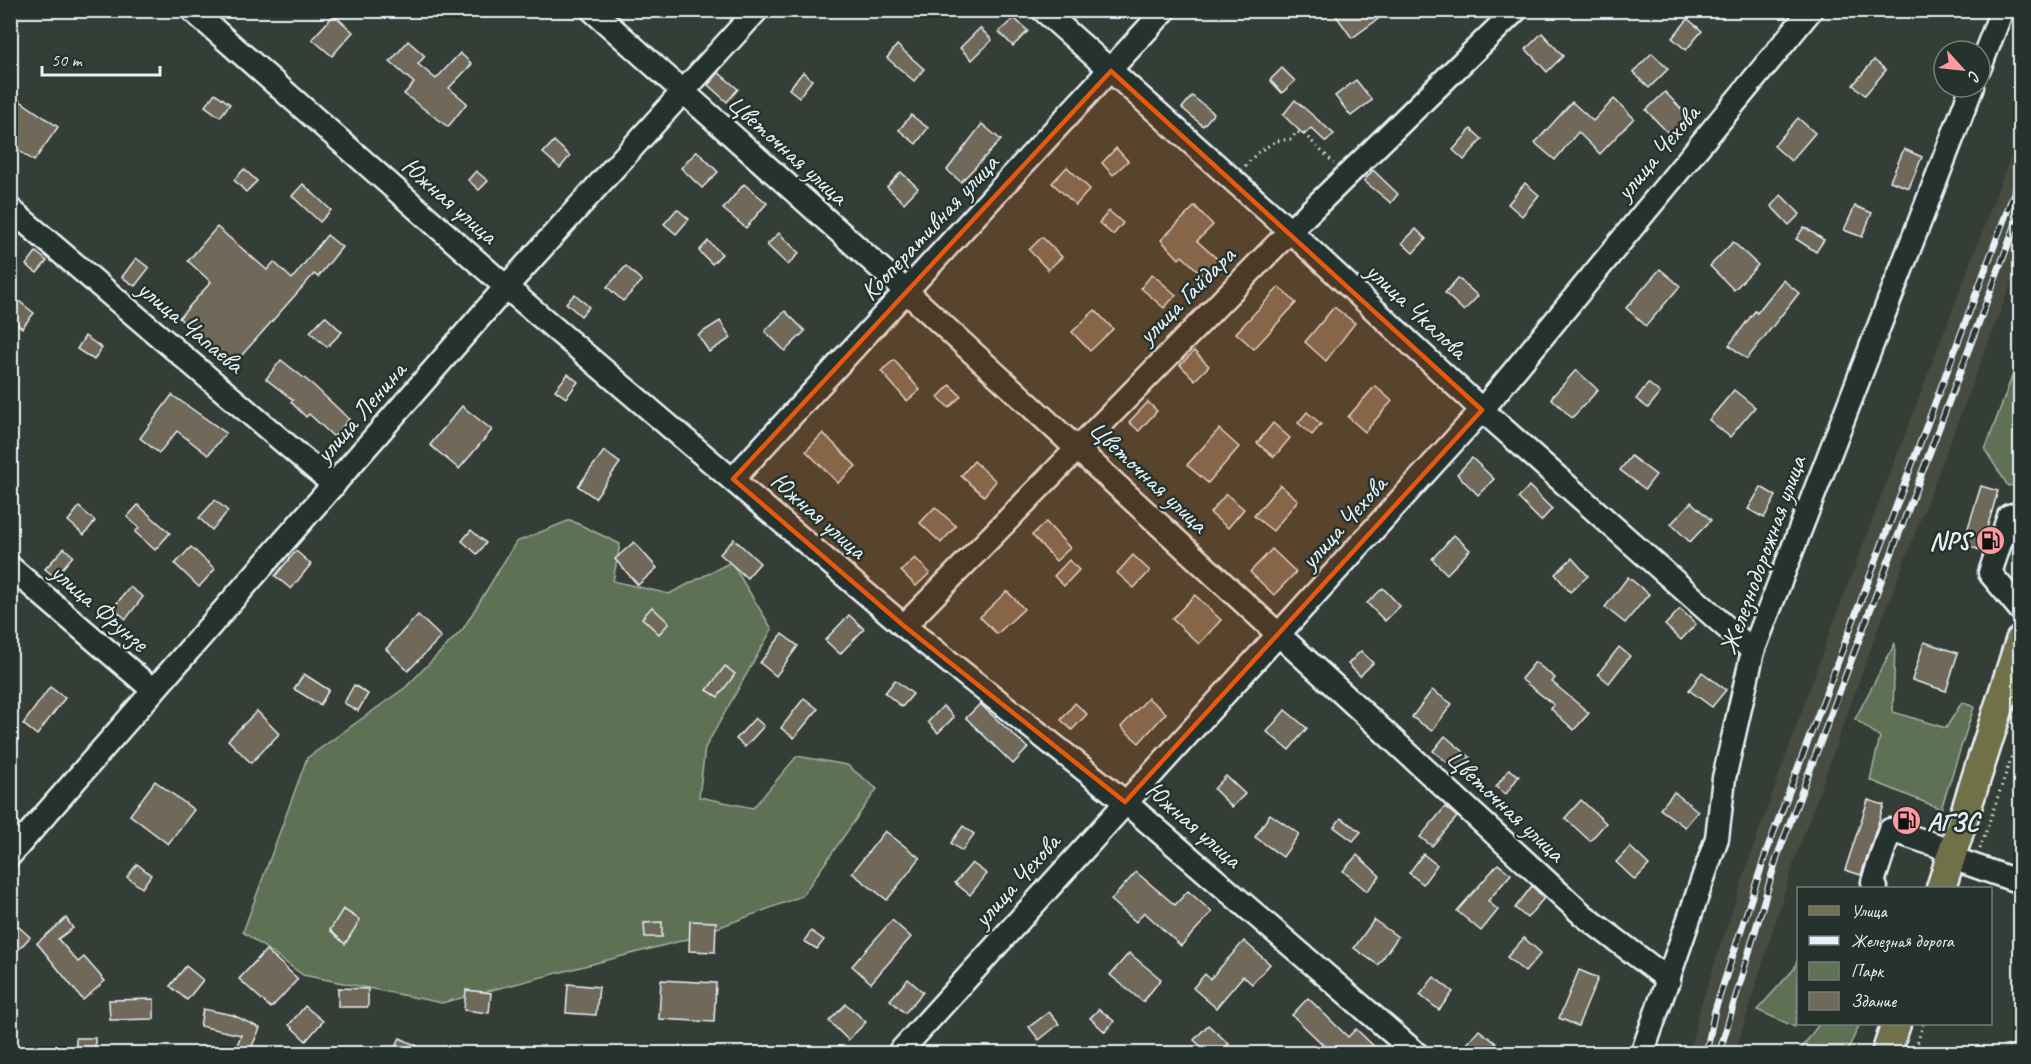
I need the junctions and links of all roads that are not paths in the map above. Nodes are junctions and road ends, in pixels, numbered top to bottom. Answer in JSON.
{"nodes":[{"id":1,"x":192,"y":10,"type":"edge"},
{"id":2,"x":592,"y":10,"type":"edge"},
{"id":3,"x":758,"y":10,"type":"edge"},
{"id":4,"x":1042,"y":10,"type":"edge"},
{"id":5,"x":1165,"y":10,"type":"edge"},
{"id":6,"x":1516,"y":10,"type":"edge"},
{"id":7,"x":1811,"y":10,"type":"edge"},
{"id":8,"x":2000,"y":12,"type":"edge"},
{"id":9,"x":1990,"y":39,"type":"edge"},
{"id":10,"x":1111,"y":70,"type":"junction"},
{"id":11,"x":684,"y":94,"type":"junction"},
{"id":12,"x":1967,"y":99,"type":"edge"},
{"id":13,"x":10,"y":209,"type":"edge"},
{"id":14,"x":1290,"y":231,"type":"junction"},
{"id":15,"x":506,"y":287,"type":"junction"},
{"id":16,"x":908,"y":293,"type":"junction"},
{"id":17,"x":1482,"y":410,"type":"junction"},
{"id":18,"x":1076,"y":447,"type":"junction"},
{"id":19,"x":733,"y":479,"type":"junction"},
{"id":20,"x":334,"y":485,"type":"junction"},
{"id":21,"x":2020,"y":513,"type":"edge"},
{"id":22,"x":10,"y":567,"type":"edge"},
{"id":23,"x":2020,"y":609,"type":"edge"},
{"id":24,"x":904,"y":626,"type":"junction"},
{"id":25,"x":1280,"y":635,"type":"junction"},
{"id":26,"x":2020,"y":641,"type":"edge"},
{"id":27,"x":1753,"y":651,"type":"junction"},
{"id":28,"x":2016,"y":671,"type":"edge"},
{"id":29,"x":153,"y":690,"type":"junction"},
{"id":30,"x":1125,"y":802,"type":"junction"},
{"id":31,"x":10,"y":855,"type":"edge"},
{"id":32,"x":1963,"y":862,"type":"junction"},
{"id":33,"x":2020,"y":882,"type":"edge"},
{"id":34,"x":1876,"y":887,"type":"edge"},
{"id":35,"x":1942,"y":887,"type":"edge"},
{"id":36,"x":1669,"y":981,"type":"junction"},
{"id":37,"x":1895,"y":1025,"type":"edge"},
{"id":38,"x":898,"y":1053,"type":"edge"},
{"id":39,"x":1417,"y":1053,"type":"edge"},
{"id":40,"x":1642,"y":1053,"type":"edge"},
{"id":41,"x":1886,"y":1053,"type":"edge"}],
"edges":[{"from":1,"to":15,"type":"street","name":"Южная улица"},
{"from":2,"to":11,"type":"street","name":"Цветочная улица"},
{"from":3,"to":11,"type":"street","name":"улица Ленина"},
{"from":4,"to":10,"type":"street","name":"улица Чкалова"},
{"from":5,"to":10,"type":"street","name":"Кооперативная улица"},
{"from":6,"to":14,"type":"street","name":"улица Гайдара"},
{"from":7,"to":17,"type":"street","name":"улица Чехова"},
{"from":8,"to":9,"type":"street"},
{"from":10,"to":14,"type":"street","name":"улица Чкалова"},
{"from":10,"to":16,"type":"street","name":"Кооперативная улица"},
{"from":11,"to":15,"type":"street","name":"улица Ленина"},
{"from":11,"to":16,"type":"street","name":"Цветочная улица"},
{"from":12,"to":27,"type":"street","name":"Железнодорожная улица"},
{"from":13,"to":20,"type":"street","name":"улица Чапаева"},
{"from":14,"to":17,"type":"street","name":"улица Чкалова"},
{"from":14,"to":18,"type":"street","name":"улица Гайдара"},
{"from":15,"to":19,"type":"street","name":"Южная улица"},
{"from":15,"to":20,"type":"street","name":"улица Ленина"},
{"from":16,"to":18,"type":"street","name":"Цветочная улица"},
{"from":16,"to":19,"type":"street","name":"Кооперативная улица"},
{"from":17,"to":25,"type":"street","name":"улица Чехова"},
{"from":17,"to":27,"type":"street","name":"улица Чкалова"},
{"from":18,"to":24,"type":"street","name":"улица Гайдара"},
{"from":18,"to":25,"type":"street","name":"Цветочная улица"},
{"from":19,"to":24,"type":"street","name":"Южная улица"},
{"from":20,"to":29,"type":"street","name":"улица Ленина"},
{"from":21,"to":23,"type":"street"},
{"from":22,"to":29,"type":"street","name":"улица Фрунзе"},
{"from":24,"to":30,"type":"street","name":"Южная улица"},
{"from":25,"to":30,"type":"street","name":"улица Чехова"},
{"from":25,"to":36,"type":"street","name":"Цветочная улица"},
{"from":26,"to":28,"type":"main road"},
{"from":27,"to":36,"type":"street","name":"Железнодорожная улица"},
{"from":28,"to":32,"type":"main road"},
{"from":29,"to":31,"type":"street","name":"улица Ленина"},
{"from":30,"to":38,"type":"street","name":"улица Чехова"},
{"from":30,"to":39,"type":"street","name":"Южная улица"},
{"from":32,"to":33,"type":"street"},
{"from":32,"to":34,"type":"street"},
{"from":32,"to":35,"type":"main road"},
{"from":36,"to":40,"type":"street","name":"Железнодорожная улица"},
{"from":37,"to":41,"type":"main road"}]}
